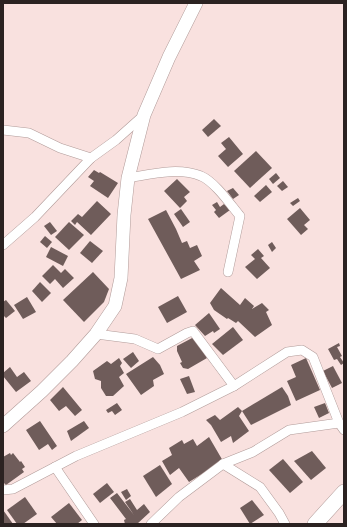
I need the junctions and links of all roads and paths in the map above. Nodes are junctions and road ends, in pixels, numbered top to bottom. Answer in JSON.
{"nodes":[{"id":1,"x":196,"y":3,"type":"edge"},
{"id":2,"x":144,"y":115,"type":"junction"},
{"id":3,"x":3,"y":130,"type":"edge"},
{"id":4,"x":91,"y":158,"type":"junction"},
{"id":5,"x":128,"y":178,"type":"junction"},
{"id":6,"x":3,"y":245,"type":"edge"},
{"id":7,"x":228,"y":272,"type":"dead end"},
{"id":8,"x":96,"y":334,"type":"junction"},
{"id":9,"x":234,"y":386,"type":"junction"},
{"id":10,"x":3,"y":426,"type":"edge"},
{"id":11,"x":342,"y":427,"type":"edge"},
{"id":12,"x":223,"y":464,"type":"junction"},
{"id":13,"x":55,"y":467,"type":"junction"},
{"id":14,"x":3,"y":490,"type":"edge"},
{"id":15,"x":344,"y":492,"type":"edge"},
{"id":16,"x":94,"y":524,"type":"edge"},
{"id":17,"x":151,"y":524,"type":"edge"},
{"id":18,"x":285,"y":524,"type":"edge"},
{"id":19,"x":315,"y":524,"type":"edge"}],
"edges":[{"from":1,"to":2,"type":"main road"},
{"from":2,"to":4,"type":"street"},
{"from":2,"to":5,"type":"main road"},
{"from":3,"to":4,"type":"street"},
{"from":4,"to":6,"type":"street"},
{"from":5,"to":7,"type":"street"},
{"from":5,"to":8,"type":"main road"},
{"from":8,"to":9,"type":"street"},
{"from":8,"to":10,"type":"main road"},
{"from":9,"to":11,"type":"street"},
{"from":9,"to":13,"type":"street"},
{"from":11,"to":12,"type":"street"},
{"from":12,"to":17,"type":"street"},
{"from":12,"to":18,"type":"street"},
{"from":13,"to":14,"type":"street"},
{"from":13,"to":16,"type":"street"},
{"from":15,"to":19,"type":"main road"}]}
